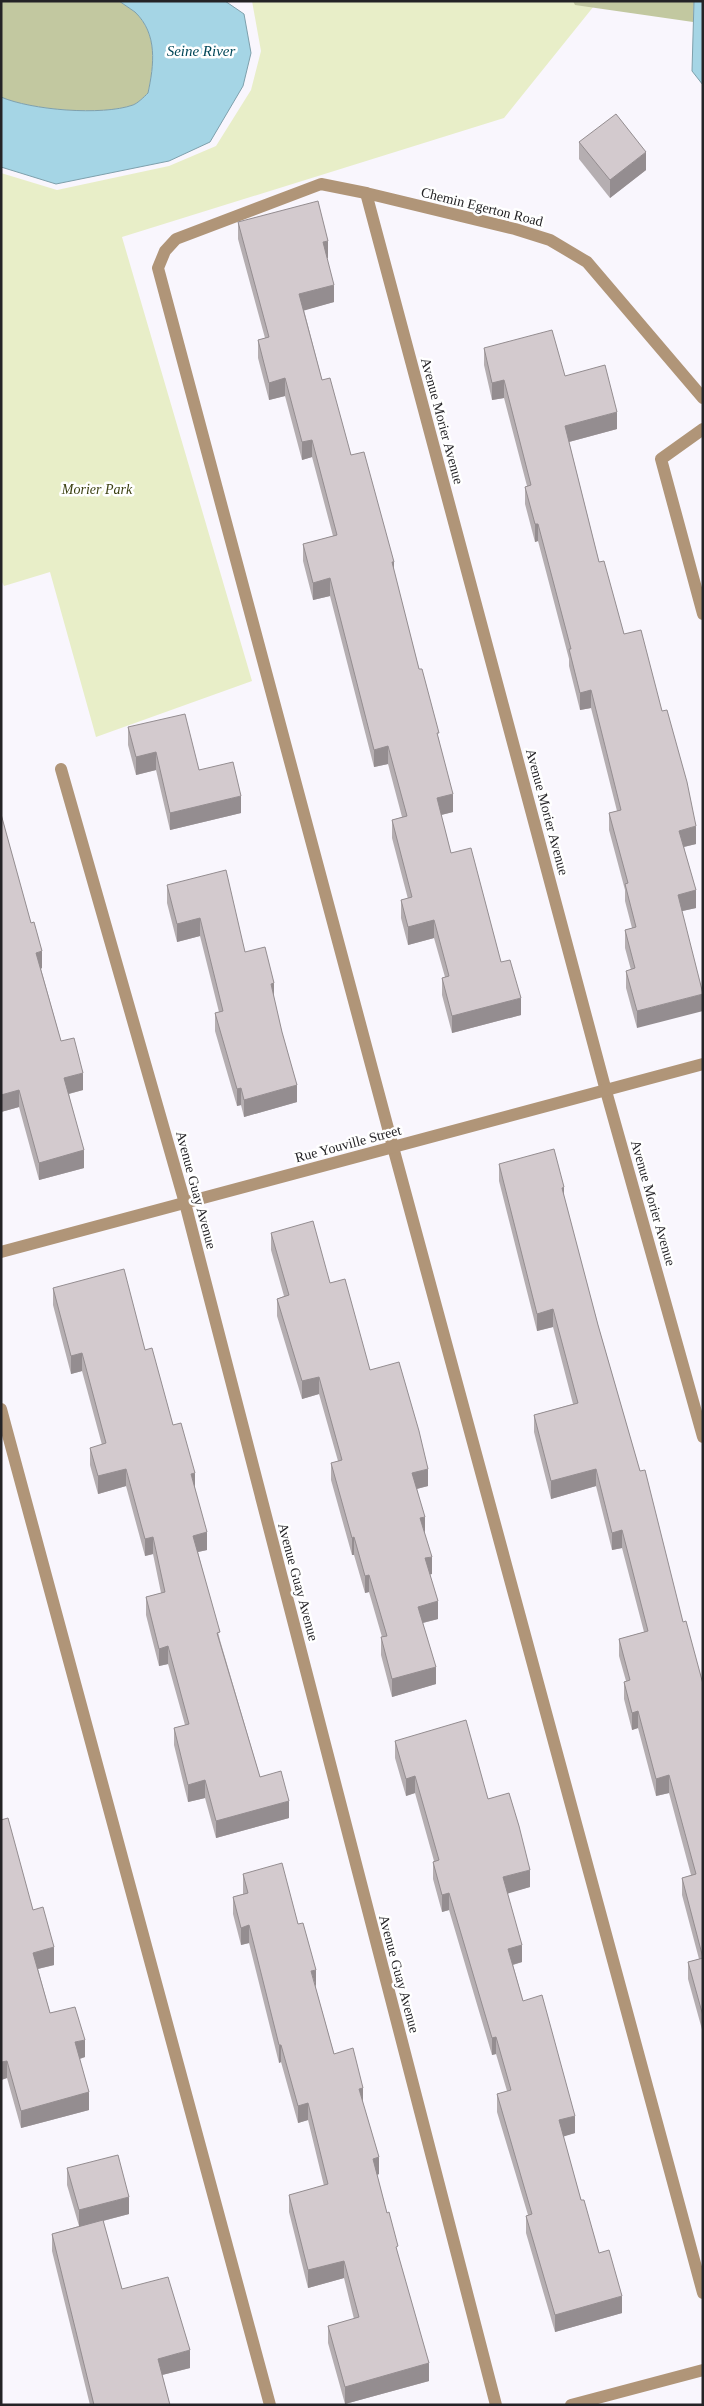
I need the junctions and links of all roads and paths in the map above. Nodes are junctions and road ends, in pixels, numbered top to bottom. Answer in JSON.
{"nodes":[{"id":1,"x":366,"y":193,"type":"junction"},
{"id":2,"x":703,"y":398,"type":"edge"},
{"id":3,"x":703,"y":429,"type":"edge"},
{"id":4,"x":703,"y":614,"type":"edge"},
{"id":5,"x":61,"y":769,"type":"dead end"},
{"id":6,"x":703,"y":1064,"type":"edge"},
{"id":7,"x":606,"y":1090,"type":"junction"},
{"id":8,"x":393,"y":1147,"type":"junction"},
{"id":9,"x":184,"y":1203,"type":"junction"},
{"id":10,"x":1,"y":1252,"type":"edge"},
{"id":11,"x":1,"y":1409,"type":"edge"},
{"id":12,"x":703,"y":1437,"type":"edge"},
{"id":13,"x":703,"y":2293,"type":"edge"},
{"id":14,"x":703,"y":2370,"type":"edge"},
{"id":15,"x":270,"y":2405,"type":"edge"},
{"id":16,"x":496,"y":2405,"type":"edge"},
{"id":17,"x":571,"y":2405,"type":"edge"}],
"edges":[{"from":1,"to":2,"type":"street","name":"Chemin Egerton Road"},
{"from":1,"to":7,"type":"street","name":"Avenue Morier Avenue"},
{"from":1,"to":8,"type":"street","name":"Chemin Egerton Road"},
{"from":3,"to":4,"type":"street"},
{"from":5,"to":9,"type":"street","name":"Avenue Guay Avenue"},
{"from":6,"to":7,"type":"street","name":"Rue Youville Street"},
{"from":7,"to":8,"type":"street","name":"Rue Youville Street"},
{"from":7,"to":12,"type":"street","name":"Avenue Morier Avenue"},
{"from":8,"to":9,"type":"street","name":"Rue Youville Street"},
{"from":8,"to":13,"type":"street","name":"Chemin Egerton Road"},
{"from":9,"to":10,"type":"street","name":"Rue Youville Street"},
{"from":9,"to":16,"type":"street","name":"Avenue Guay Avenue"},
{"from":11,"to":15,"type":"street"},
{"from":14,"to":17,"type":"street"}]}
